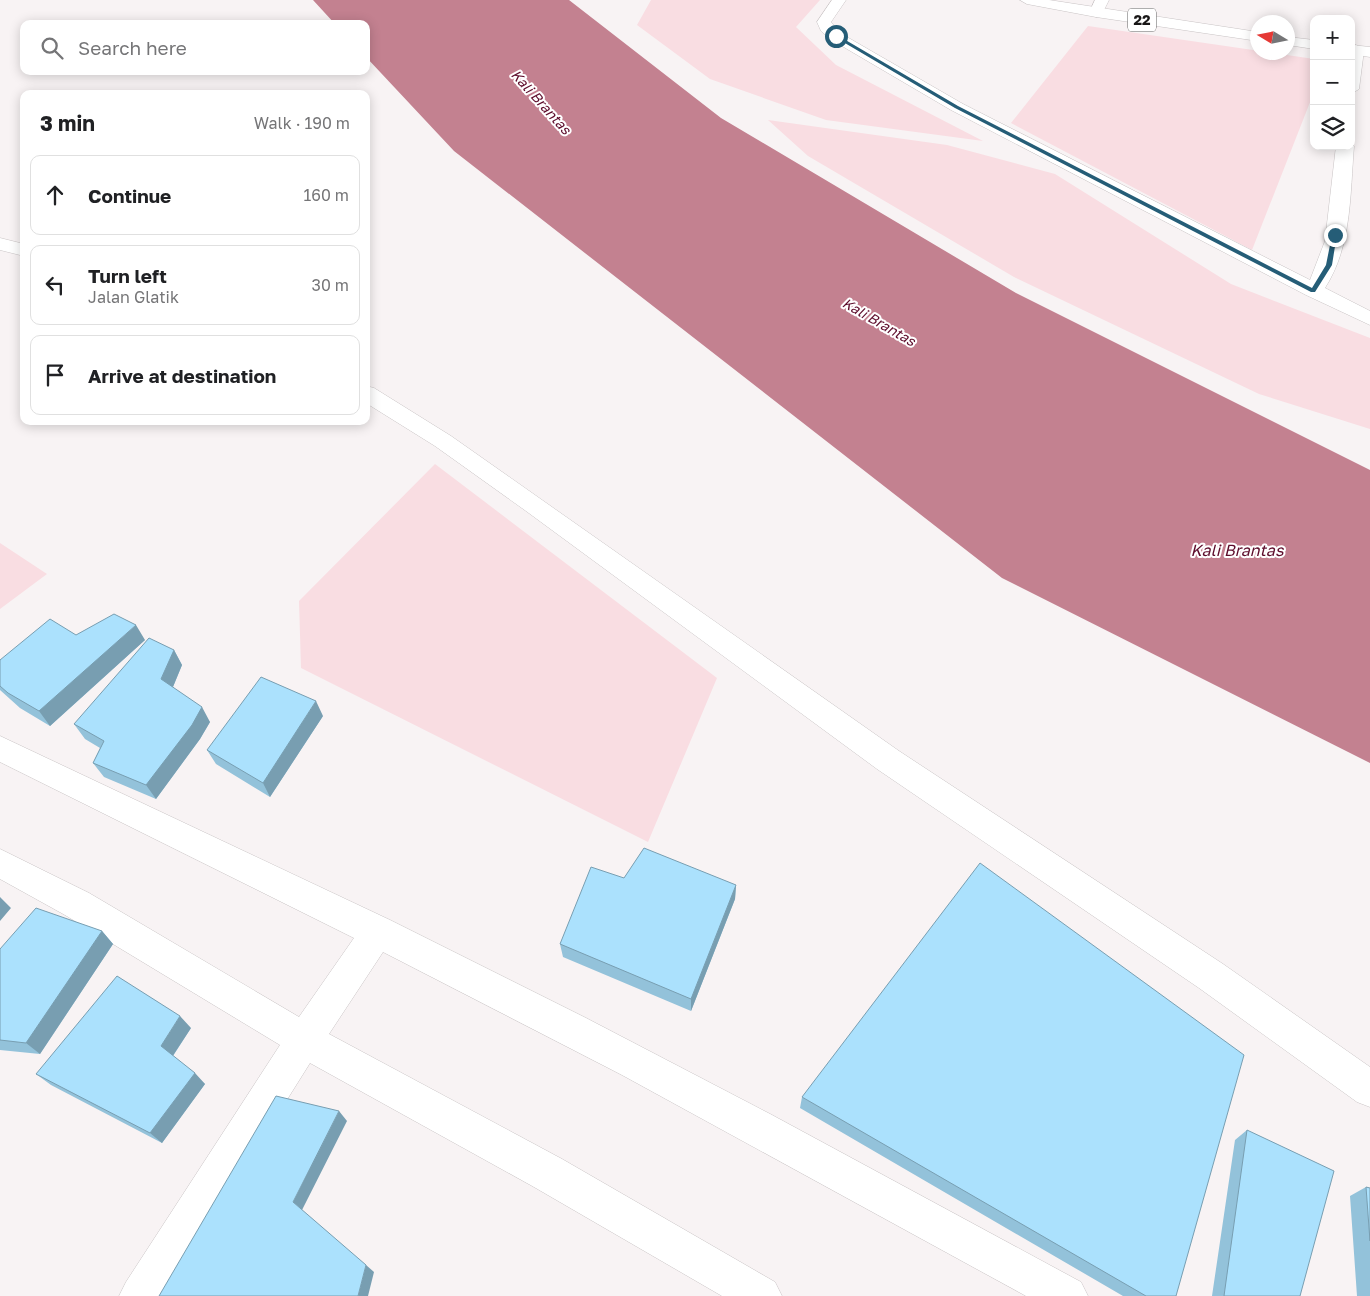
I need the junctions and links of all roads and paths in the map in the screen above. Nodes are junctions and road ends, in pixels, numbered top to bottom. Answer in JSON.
{"nodes":[{"id":1,"x":839,"y":0,"type":"edge"},
{"id":2,"x":1027,"y":0,"type":"edge"},
{"id":3,"x":1099,"y":6,"type":"edge"},
{"id":4,"x":1250,"y":35,"type":"edge"},
{"id":5,"x":1295,"y":43,"type":"edge"},
{"id":6,"x":1310,"y":45,"type":"edge"},
{"id":7,"x":1359,"y":50,"type":"edge"},
{"id":8,"x":1355,"y":70,"type":"edge"},
{"id":9,"x":1345,"y":150,"type":"edge"},
{"id":10,"x":0,"y":244,"type":"edge"},
{"id":11,"x":20,"y":249,"type":"edge"},
{"id":12,"x":1313,"y":290,"type":"junction"},
{"id":13,"x":1370,"y":319,"type":"edge"},
{"id":14,"x":370,"y":395,"type":"edge"},
{"id":15,"x":0,"y":748,"type":"edge"},
{"id":16,"x":0,"y":863,"type":"edge"},
{"id":17,"x":378,"y":931,"type":"junction"},
{"id":18,"x":304,"y":1040,"type":"junction"},
{"id":19,"x":1370,"y":1089,"type":"edge"},
{"id":20,"x":140,"y":1296,"type":"edge"},
{"id":21,"x":761,"y":1296,"type":"edge"},
{"id":22,"x":1066,"y":1296,"type":"edge"}],
"edges":[{"from":1,"to":12,"type":"main road"},
{"from":2,"to":3,"type":"main road","number":"22"},
{"from":3,"to":4,"type":"main road","number":"22"},
{"from":5,"to":6,"type":"main road"},
{"from":7,"to":8,"type":"main road"},
{"from":9,"to":12,"type":"main road"},
{"from":10,"to":11,"type":"main road"},
{"from":12,"to":13,"type":"main road"},
{"from":14,"to":19,"type":"main road"},
{"from":15,"to":17,"type":"main road"},
{"from":16,"to":18,"type":"main road"},
{"from":17,"to":18,"type":"main road"},
{"from":17,"to":22,"type":"main road"},
{"from":18,"to":20,"type":"main road"},
{"from":18,"to":21,"type":"main road"}]}
